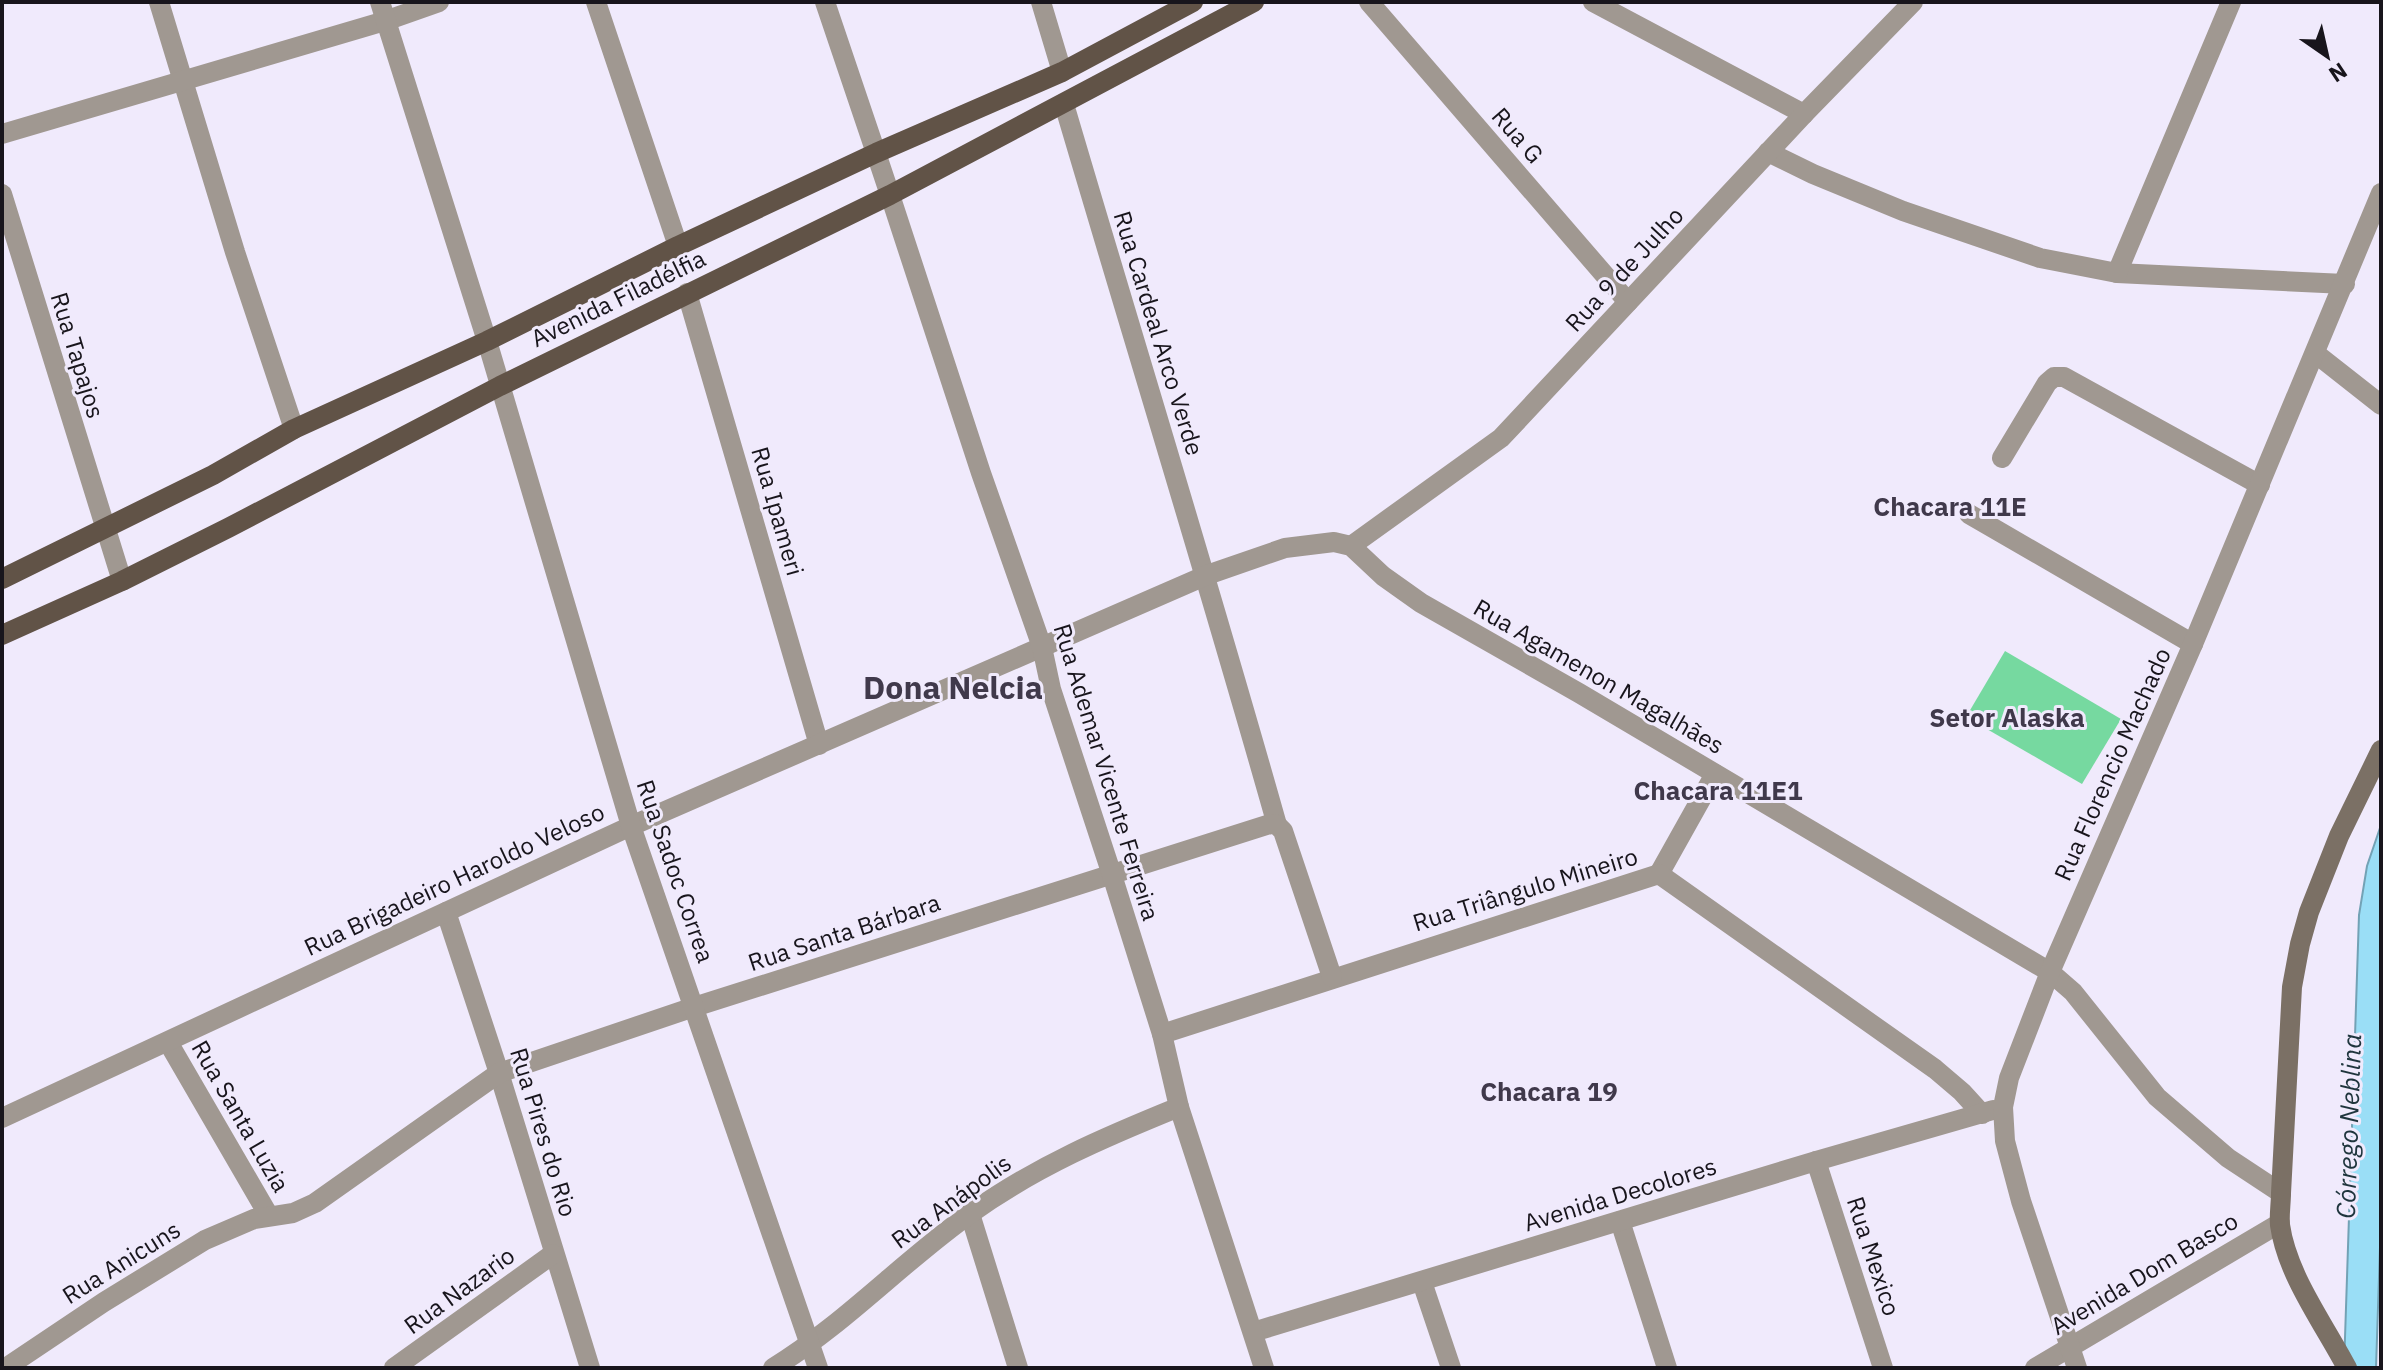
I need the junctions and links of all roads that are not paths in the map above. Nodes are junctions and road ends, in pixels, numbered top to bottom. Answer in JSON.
{"nodes":[{"id":1,"x":159,"y":2,"type":"edge"},
{"id":2,"x":439,"y":2,"type":"edge"},
{"id":3,"x":596,"y":2,"type":"edge"},
{"id":4,"x":825,"y":2,"type":"edge"},
{"id":5,"x":1041,"y":2,"type":"edge"},
{"id":6,"x":1193,"y":2,"type":"edge"},
{"id":7,"x":1254,"y":2,"type":"edge"},
{"id":8,"x":1369,"y":2,"type":"edge"},
{"id":9,"x":1593,"y":2,"type":"edge"},
{"id":10,"x":1913,"y":2,"type":"edge"},
{"id":11,"x":2231,"y":2,"type":"edge"},
{"id":12,"x":382,"y":11,"type":"edge"},
{"id":13,"x":1062,"y":72,"type":"junction"},
{"id":14,"x":183,"y":79,"type":"junction"},
{"id":15,"x":1064,"y":104,"type":"junction"},
{"id":16,"x":1804,"y":114,"type":"junction"},
{"id":17,"x":2,"y":134,"type":"edge"},
{"id":18,"x":1768,"y":152,"type":"junction"},
{"id":19,"x":876,"y":153,"type":"junction"},
{"id":20,"x":2381,"y":193,"type":"edge"},
{"id":21,"x":2,"y":194,"type":"edge"},
{"id":22,"x":890,"y":195,"type":"junction"},
{"id":23,"x":678,"y":246,"type":"junction"},
{"id":24,"x":2117,"y":273,"type":"junction"},
{"id":25,"x":2345,"y":284,"type":"junction"},
{"id":26,"x":687,"y":293,"type":"junction"},
{"id":27,"x":1628,"y":302,"type":"junction"},
{"id":28,"x":487,"y":341,"type":"junction"},
{"id":29,"x":2315,"y":353,"type":"junction"},
{"id":30,"x":500,"y":386,"type":"junction"},
{"id":31,"x":2381,"y":405,"type":"edge"},
{"id":32,"x":294,"y":429,"type":"junction"},
{"id":33,"x":2002,"y":458,"type":"dead end"},
{"id":34,"x":2260,"y":485,"type":"junction"},
{"id":35,"x":1969,"y":514,"type":"dead end"},
{"id":36,"x":105,"y":530,"type":"junction"},
{"id":37,"x":1342,"y":544,"type":"junction"},
{"id":38,"x":1207,"y":575,"type":"junction"},
{"id":39,"x":2,"y":579,"type":"edge"},
{"id":40,"x":122,"y":581,"type":"junction"},
{"id":41,"x":2,"y":635,"type":"edge"},
{"id":42,"x":2193,"y":644,"type":"junction"},
{"id":43,"x":1042,"y":647,"type":"junction"},
{"id":44,"x":819,"y":745,"type":"junction"},
{"id":45,"x":2381,"y":750,"type":"edge"},
{"id":46,"x":1715,"y":774,"type":"junction"},
{"id":47,"x":631,"y":826,"type":"junction"},
{"id":48,"x":1280,"y":828,"type":"junction"},
{"id":49,"x":1659,"y":874,"type":"junction"},
{"id":50,"x":1112,"y":875,"type":"junction"},
{"id":51,"x":446,"y":912,"type":"junction"},
{"id":52,"x":2050,"y":972,"type":"junction"},
{"id":53,"x":1332,"y":977,"type":"junction"},
{"id":54,"x":694,"y":1007,"type":"junction"},
{"id":55,"x":1162,"y":1034,"type":"junction"},
{"id":56,"x":168,"y":1042,"type":"junction"},
{"id":57,"x":499,"y":1073,"type":"junction"},
{"id":58,"x":1179,"y":1107,"type":"junction"},
{"id":59,"x":2003,"y":1107,"type":"junction"},
{"id":60,"x":1982,"y":1114,"type":"junction"},
{"id":61,"x":2,"y":1118,"type":"edge"},
{"id":62,"x":1816,"y":1161,"type":"junction"},
{"id":63,"x":2281,"y":1193,"type":"junction"},
{"id":64,"x":970,"y":1214,"type":"junction"},
{"id":65,"x":269,"y":1216,"type":"junction"},
{"id":66,"x":1620,"y":1221,"type":"junction"},
{"id":67,"x":2280,"y":1223,"type":"junction"},
{"id":68,"x":553,"y":1254,"type":"junction"},
{"id":69,"x":1422,"y":1282,"type":"junction"},
{"id":70,"x":1253,"y":1332,"type":"junction"},
{"id":71,"x":811,"y":1345,"type":"junction"},
{"id":72,"x":2070,"y":1347,"type":"junction"},
{"id":73,"x":6,"y":1364,"type":"edge"},
{"id":74,"x":394,"y":1368,"type":"edge"},
{"id":75,"x":590,"y":1368,"type":"edge"},
{"id":76,"x":773,"y":1368,"type":"edge"},
{"id":77,"x":818,"y":1368,"type":"edge"},
{"id":78,"x":1018,"y":1368,"type":"edge"},
{"id":79,"x":1264,"y":1368,"type":"edge"},
{"id":80,"x":1451,"y":1368,"type":"edge"},
{"id":81,"x":1667,"y":1368,"type":"edge"},
{"id":82,"x":1883,"y":1368,"type":"edge"},
{"id":83,"x":2035,"y":1368,"type":"edge"},
{"id":84,"x":2077,"y":1368,"type":"edge"},
{"id":85,"x":2347,"y":1368,"type":"edge"}],
"edges":[{"from":1,"to":14,"type":"street"},
{"from":2,"to":12,"type":"street"},
{"from":3,"to":23,"type":"street"},
{"from":4,"to":19,"type":"street"},
{"from":5,"to":13,"type":"street"},
{"from":6,"to":13,"type":"main road","name":"Avenida Filadélfia"},
{"from":7,"to":15,"type":"main road","name":"Avenida Filadélfia"},
{"from":8,"to":27,"type":"street","name":"Rua G"},
{"from":9,"to":16,"type":"street"},
{"from":10,"to":16,"type":"street","name":"Rua 9 de Julho"},
{"from":11,"to":24,"type":"street"},
{"from":12,"to":14,"type":"street"},
{"from":12,"to":28,"type":"street","name":"Rua Sadoc Correa"},
{"from":13,"to":19,"type":"main road","name":"Avenida Filadélfia"},
{"from":14,"to":17,"type":"street"},
{"from":14,"to":32,"type":"street"},
{"from":15,"to":22,"type":"main road","name":"Avenida Filadélfia"},
{"from":15,"to":38,"type":"street","name":"Rua Cardeal Arco Verde"},
{"from":16,"to":18,"type":"street","name":"Rua 9 de Julho"},
{"from":18,"to":24,"type":"street"},
{"from":18,"to":27,"type":"street","name":"Rua 9 de Julho"},
{"from":19,"to":22,"type":"street","name":"Rua Ademar Vicente Ferreira"},
{"from":19,"to":23,"type":"main road","name":"Avenida Filadélfia"},
{"from":20,"to":25,"type":"street","name":"Rua Florencio Machado"},
{"from":21,"to":36,"type":"street","name":"Rua Tapajos"},
{"from":22,"to":26,"type":"main road","name":"Avenida Filadélfia"},
{"from":22,"to":43,"type":"street","name":"Rua Ademar Vicente Ferreira"},
{"from":23,"to":28,"type":"main road","name":"Avenida Filadélfia"},
{"from":24,"to":25,"type":"street"},
{"from":25,"to":29,"type":"street","name":"Rua Florencio Machado"},
{"from":26,"to":30,"type":"main road","name":"Avenida Filadélfia"},
{"from":26,"to":44,"type":"street","name":"Rua Ipameri"},
{"from":27,"to":37,"type":"street","name":"Rua 9 de Julho"},
{"from":28,"to":30,"type":"street","name":"Rua Sadoc Correa"},
{"from":28,"to":32,"type":"main road","name":"Avenida Filadélfia"},
{"from":29,"to":31,"type":"street"},
{"from":29,"to":34,"type":"street","name":"Rua Florencio Machado"},
{"from":30,"to":40,"type":"main road","name":"Avenida Filadélfia"},
{"from":30,"to":47,"type":"street","name":"Rua Sadoc Correa"},
{"from":32,"to":36,"type":"main road","name":"Avenida Filadélfia"},
{"from":33,"to":34,"type":"street"},
{"from":34,"to":42,"type":"street","name":"Rua Florencio Machado"},
{"from":35,"to":42,"type":"street"},
{"from":36,"to":39,"type":"main road","name":"Avenida Filadélfia"},
{"from":36,"to":40,"type":"street","name":"Rua Tapajos"},
{"from":37,"to":38,"type":"street","name":"Rua Brigadeiro Haroldo Veloso"},
{"from":37,"to":46,"type":"street","name":"Rua Agamenon Magalhães"},
{"from":38,"to":43,"type":"street","name":"Rua Brigadeiro Haroldo Veloso"},
{"from":38,"to":48,"type":"street","name":"Rua Cardeal Arco Verde"},
{"from":40,"to":41,"type":"main road","name":"Avenida Filadélfia"},
{"from":42,"to":52,"type":"street","name":"Rua Florencio Machado"},
{"from":43,"to":44,"type":"street","name":"Rua Brigadeiro Haroldo Veloso"},
{"from":43,"to":50,"type":"street","name":"Rua Ademar Vicente Ferreira"},
{"from":44,"to":47,"type":"street","name":"Rua Brigadeiro Haroldo Veloso"},
{"from":45,"to":63,"type":"main road"},
{"from":46,"to":49,"type":"street"},
{"from":46,"to":52,"type":"street","name":"Rua Agamenon Magalhães"},
{"from":47,"to":51,"type":"street","name":"Rua Brigadeiro Haroldo Veloso"},
{"from":47,"to":54,"type":"street","name":"Rua Sadoc Correa"},
{"from":48,"to":50,"type":"street","name":"Rua Santa Bárbara"},
{"from":48,"to":53,"type":"street"},
{"from":49,"to":53,"type":"street","name":"Rua Triângulo Mineiro"},
{"from":49,"to":60,"type":"street","name":"Rua Triângulo Mineiro"},
{"from":50,"to":54,"type":"street","name":"Rua Santa Bárbara"},
{"from":50,"to":55,"type":"street","name":"Rua Ademar Vicente Ferreira"},
{"from":51,"to":56,"type":"street","name":"Rua Brigadeiro Haroldo Veloso"},
{"from":51,"to":57,"type":"street","name":"Rua Pires do Rio"},
{"from":52,"to":59,"type":"street","name":"Rua Florencio Machado"},
{"from":52,"to":63,"type":"street","name":"Rua Agamenon Magalhães"},
{"from":53,"to":55,"type":"street","name":"Rua Triângulo Mineiro"},
{"from":54,"to":57,"type":"street","name":"Rua Santa Bárbara"},
{"from":54,"to":71,"type":"street","name":"Rua Sadoc Correa"},
{"from":55,"to":58,"type":"street","name":"Rua Ademar Vicente Ferreira"},
{"from":56,"to":61,"type":"street","name":"Rua Brigadeiro Haroldo Veloso"},
{"from":56,"to":65,"type":"street","name":"Rua Santa Luzia"},
{"from":57,"to":65,"type":"street","name":"Rua Santa Bárbara"},
{"from":57,"to":68,"type":"street","name":"Rua Pires do Rio"},
{"from":58,"to":64,"type":"street","name":"Rua Anápolis"},
{"from":58,"to":70,"type":"street","name":"Rua Ademar Vicente Ferreira"},
{"from":59,"to":60,"type":"street","name":"Avenida Decolores"},
{"from":59,"to":72,"type":"street","name":"Rua Florencio Machado"},
{"from":60,"to":62,"type":"street","name":"Avenida Decolores"},
{"from":62,"to":66,"type":"street","name":"Avenida Decolores"},
{"from":62,"to":82,"type":"street","name":"Rua Mexico"},
{"from":63,"to":67,"type":"main road"},
{"from":64,"to":71,"type":"street","name":"Rua Anápolis"},
{"from":64,"to":78,"type":"street"},
{"from":65,"to":73,"type":"street","name":"Rua Anicuns"},
{"from":66,"to":69,"type":"street","name":"Avenida Decolores"},
{"from":66,"to":81,"type":"street"},
{"from":67,"to":72,"type":"street","name":"Avenida Dom Basco"},
{"from":67,"to":85,"type":"main road"},
{"from":68,"to":74,"type":"street","name":"Rua Nazario"},
{"from":68,"to":75,"type":"street","name":"Rua Pires do Rio"},
{"from":69,"to":70,"type":"street","name":"Avenida Decolores"},
{"from":69,"to":80,"type":"street"},
{"from":70,"to":79,"type":"street","name":"Rua Ademar Vicente Ferreira"},
{"from":71,"to":76,"type":"street","name":"Rua Anápolis"},
{"from":71,"to":77,"type":"street","name":"Rua Sadoc Correa"},
{"from":72,"to":83,"type":"street","name":"Avenida Dom Basco"},
{"from":72,"to":84,"type":"street","name":"Rua Florencio Machado"}]}
